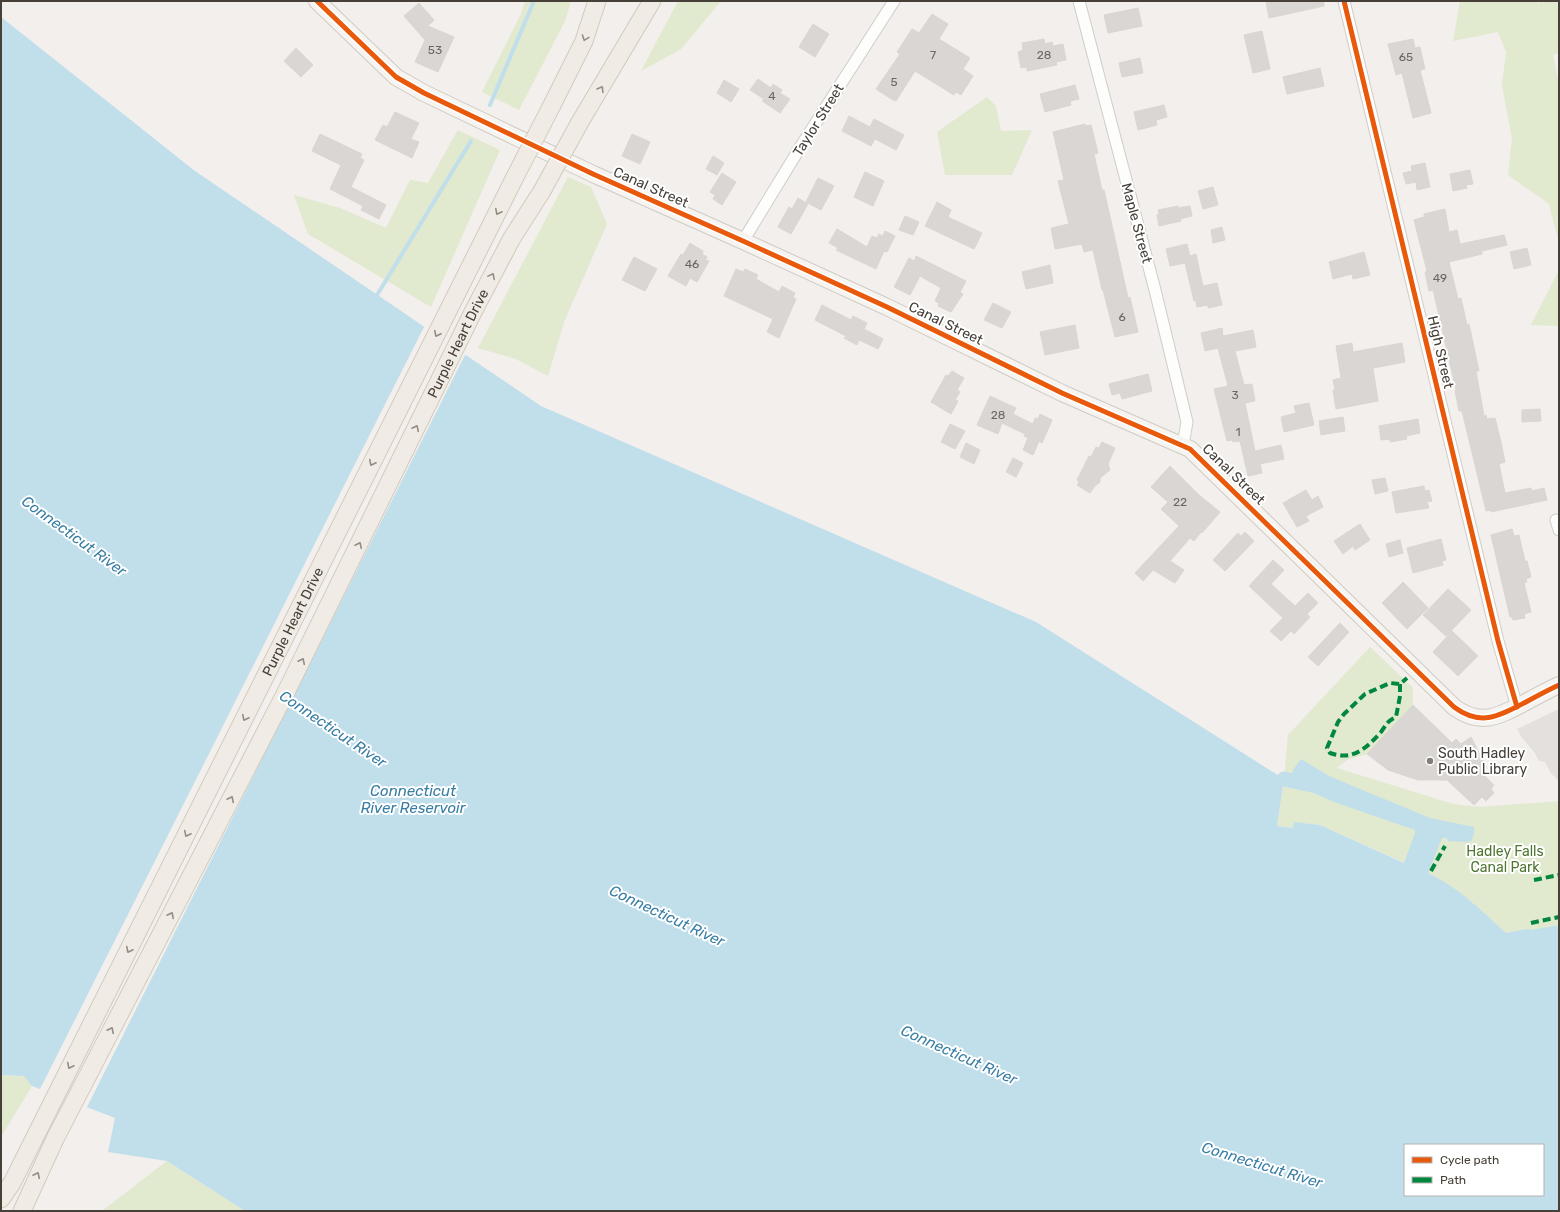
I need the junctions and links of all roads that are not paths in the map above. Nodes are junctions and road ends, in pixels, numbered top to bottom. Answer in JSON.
{"nodes":[{"id":1,"x":316,"y":1,"type":"edge"},
{"id":2,"x":597,"y":1,"type":"edge"},
{"id":3,"x":652,"y":1,"type":"edge"},
{"id":4,"x":894,"y":1,"type":"edge"},
{"id":5,"x":1079,"y":1,"type":"edge"},
{"id":6,"x":1344,"y":1,"type":"edge"},
{"id":7,"x":743,"y":241,"type":"junction"},
{"id":8,"x":1183,"y":445,"type":"junction"},
{"id":9,"x":1559,"y":685,"type":"edge"},
{"id":10,"x":1517,"y":707,"type":"junction"},
{"id":11,"x":1,"y":1200,"type":"edge"},
{"id":12,"x":22,"y":1211,"type":"edge"}],
"edges":[{"from":1,"to":7,"type":"street","name":"Canal Street"},
{"from":2,"to":11,"type":"main road","name":"Purple Heart Drive","one_way":true,"bridge":true},
{"from":12,"to":3,"type":"main road","name":"Purple Heart Drive","one_way":true,"bridge":true},
{"from":4,"to":7,"type":"street","name":"Taylor Street"},
{"from":5,"to":8,"type":"street","name":"Maple Street"},
{"from":6,"to":10,"type":"street","name":"High Street"},
{"from":7,"to":8,"type":"street","name":"Canal Street"},
{"from":8,"to":10,"type":"street","name":"Canal Street"},
{"from":9,"to":10,"type":"street","name":"Canal Street"}]}
